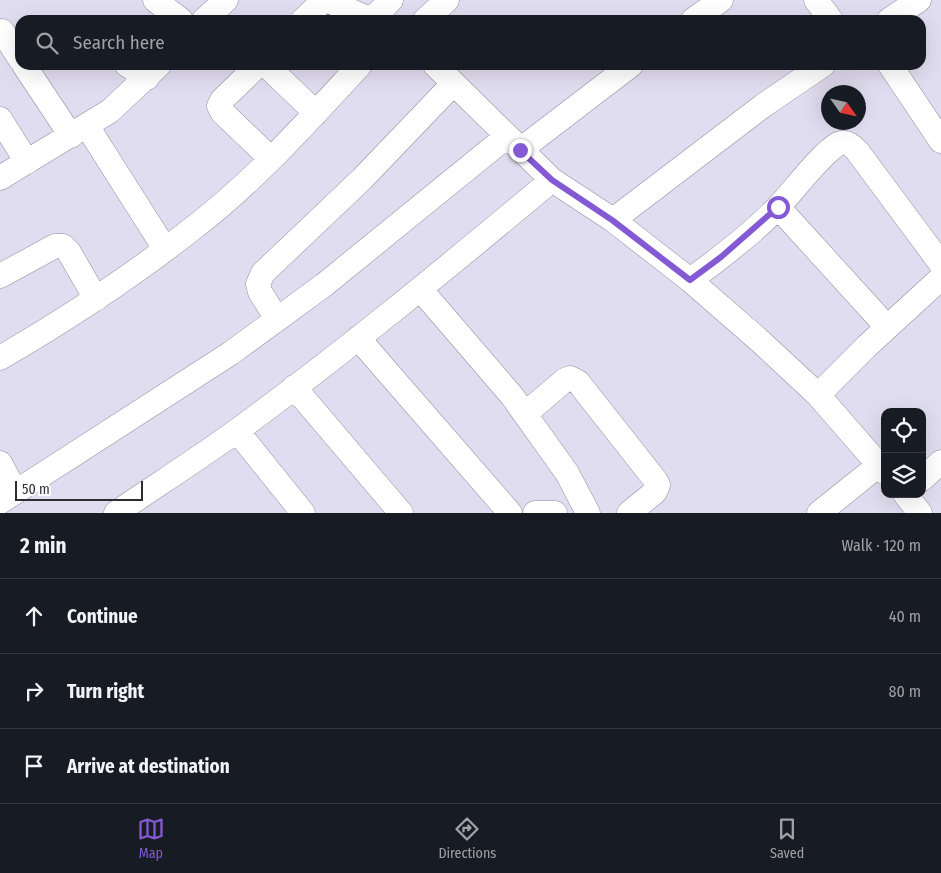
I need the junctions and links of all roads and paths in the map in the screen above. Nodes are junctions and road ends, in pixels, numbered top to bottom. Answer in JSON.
{"nodes":[{"id":1,"x":155,"y":0,"type":"edge"},
{"id":2,"x":226,"y":0,"type":"edge"},
{"id":3,"x":324,"y":0,"type":"edge"},
{"id":4,"x":328,"y":0,"type":"edge"},
{"id":5,"x":391,"y":0,"type":"edge"},
{"id":6,"x":447,"y":0,"type":"edge"},
{"id":7,"x":721,"y":0,"type":"edge"},
{"id":8,"x":816,"y":0,"type":"edge"},
{"id":9,"x":919,"y":0,"type":"edge"},
{"id":10,"x":174,"y":15,"type":"edge"},
{"id":11,"x":210,"y":15,"type":"edge"},
{"id":12,"x":308,"y":15,"type":"edge"},
{"id":13,"x":360,"y":15,"type":"edge"},
{"id":14,"x":376,"y":15,"type":"edge"},
{"id":15,"x":430,"y":15,"type":"edge"},
{"id":16,"x":699,"y":15,"type":"edge"},
{"id":17,"x":827,"y":15,"type":"edge"},
{"id":18,"x":896,"y":15,"type":"edge"},
{"id":19,"x":2,"y":32,"type":"dead end"},
{"id":20,"x":15,"y":52,"type":"edge"},
{"id":21,"x":28,"y":70,"type":"edge"},
{"id":22,"x":253,"y":70,"type":"edge"},
{"id":23,"x":271,"y":70,"type":"edge"},
{"id":24,"x":355,"y":70,"type":"edge"},
{"id":25,"x":440,"y":70,"type":"edge"},
{"id":26,"x":624,"y":70,"type":"edge"},
{"id":27,"x":815,"y":70,"type":"edge"},
{"id":28,"x":893,"y":70,"type":"edge"},
{"id":29,"x":153,"y":72,"type":"edge"},
{"id":30,"x":453,"y":84,"type":"junction"},
{"id":31,"x":316,"y":113,"type":"junction"},
{"id":32,"x":0,"y":119,"type":"edge"},
{"id":33,"x":79,"y":131,"type":"junction"},
{"id":34,"x":941,"y":141,"type":"edge"},
{"id":35,"x":513,"y":144,"type":"junction"},
{"id":36,"x":271,"y":159,"type":"junction"},
{"id":37,"x":27,"y":162,"type":"junction"},
{"id":38,"x":0,"y":178,"type":"edge"},
{"id":39,"x":552,"y":180,"type":"junction"},
{"id":40,"x":778,"y":207,"type":"junction"},
{"id":41,"x":612,"y":220,"type":"junction"},
{"id":42,"x":165,"y":249,"type":"junction"},
{"id":43,"x":941,"y":264,"type":"edge"},
{"id":44,"x":0,"y":276,"type":"edge"},
{"id":45,"x":941,"y":278,"type":"edge"},
{"id":46,"x":690,"y":280,"type":"junction"},
{"id":47,"x":421,"y":290,"type":"junction"},
{"id":48,"x":96,"y":299,"type":"junction"},
{"id":49,"x":277,"y":319,"type":"junction"},
{"id":50,"x":887,"y":327,"type":"junction"},
{"id":51,"x":358,"y":338,"type":"junction"},
{"id":52,"x":0,"y":358,"type":"edge"},
{"id":53,"x":294,"y":387,"type":"junction"},
{"id":54,"x":818,"y":395,"type":"junction"},
{"id":55,"x":525,"y":414,"type":"junction"},
{"id":56,"x":237,"y":430,"type":"junction"},
{"id":57,"x":941,"y":462,"type":"edge"},
{"id":58,"x":0,"y":463,"type":"edge"},
{"id":59,"x":881,"y":467,"type":"edge"},
{"id":60,"x":881,"y":469,"type":"edge"},
{"id":61,"x":926,"y":475,"type":"edge"},
{"id":62,"x":8,"y":496,"type":"edge"},
{"id":63,"x":908,"y":498,"type":"edge"},
{"id":64,"x":116,"y":513,"type":"edge"},
{"id":65,"x":304,"y":513,"type":"edge"},
{"id":66,"x":401,"y":513,"type":"edge"},
{"id":67,"x":510,"y":513,"type":"edge"},
{"id":68,"x":535,"y":513,"type":"edge"},
{"id":69,"x":555,"y":513,"type":"edge"},
{"id":70,"x":588,"y":513,"type":"edge"},
{"id":71,"x":629,"y":513,"type":"edge"},
{"id":72,"x":819,"y":513,"type":"edge"},
{"id":73,"x":920,"y":513,"type":"edge"}],
"edges":[{"from":1,"to":10,"type":"street"},
{"from":2,"to":11,"type":"street"},
{"from":3,"to":12,"type":"street"},
{"from":4,"to":13,"type":"street"},
{"from":5,"to":14,"type":"street"},
{"from":6,"to":15,"type":"street"},
{"from":7,"to":16,"type":"street"},
{"from":8,"to":17,"type":"street"},
{"from":9,"to":18,"type":"street"},
{"from":19,"to":20,"type":"street"},
{"from":21,"to":33,"type":"street"},
{"from":22,"to":36,"type":"street"},
{"from":23,"to":31,"type":"street"},
{"from":24,"to":31,"type":"street"},
{"from":25,"to":30,"type":"street"},
{"from":26,"to":35,"type":"street"},
{"from":27,"to":41,"type":"street"},
{"from":28,"to":34,"type":"street"},
{"from":29,"to":33,"type":"street"},
{"from":30,"to":35,"type":"street"},
{"from":30,"to":49,"type":"street"},
{"from":31,"to":36,"type":"street"},
{"from":32,"to":37,"type":"street"},
{"from":33,"to":37,"type":"street"},
{"from":33,"to":42,"type":"street"},
{"from":35,"to":39,"type":"street"},
{"from":35,"to":49,"type":"street"},
{"from":36,"to":42,"type":"street"},
{"from":37,"to":38,"type":"street"},
{"from":39,"to":41,"type":"street"},
{"from":39,"to":47,"type":"street"},
{"from":40,"to":43,"type":"street"},
{"from":40,"to":46,"type":"street"},
{"from":40,"to":50,"type":"street"},
{"from":41,"to":46,"type":"street"},
{"from":42,"to":48,"type":"street"},
{"from":44,"to":48,"type":"street"},
{"from":45,"to":50,"type":"street"},
{"from":46,"to":54,"type":"street"},
{"from":47,"to":51,"type":"street"},
{"from":47,"to":55,"type":"street"},
{"from":48,"to":52,"type":"street"},
{"from":49,"to":62,"type":"street"},
{"from":50,"to":54,"type":"street"},
{"from":51,"to":53,"type":"street"},
{"from":51,"to":67,"type":"street"},
{"from":53,"to":56,"type":"street"},
{"from":53,"to":66,"type":"street"},
{"from":54,"to":59,"type":"street"},
{"from":55,"to":70,"type":"street"},
{"from":55,"to":71,"type":"street"},
{"from":56,"to":64,"type":"street"},
{"from":56,"to":65,"type":"street"},
{"from":57,"to":61,"type":"street"},
{"from":58,"to":62,"type":"street"},
{"from":60,"to":72,"type":"street"},
{"from":63,"to":73,"type":"street"},
{"from":68,"to":69,"type":"street"}]}
